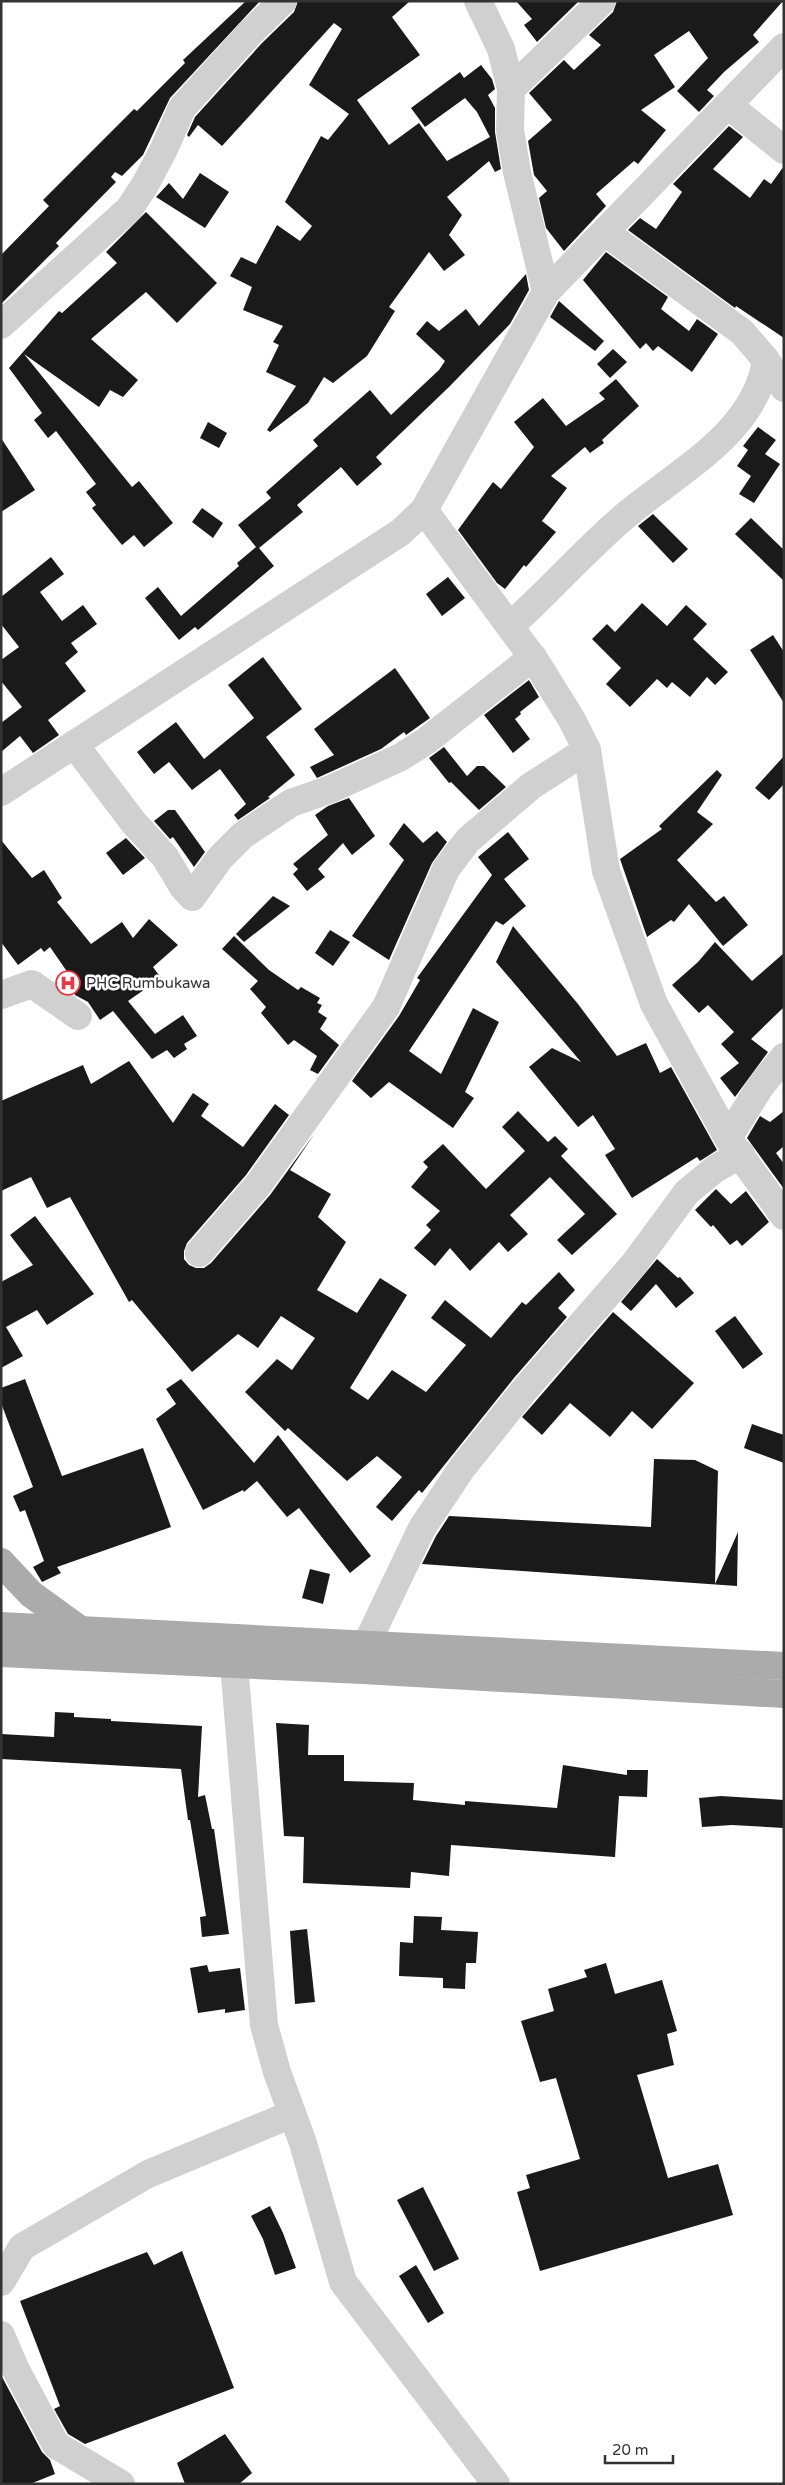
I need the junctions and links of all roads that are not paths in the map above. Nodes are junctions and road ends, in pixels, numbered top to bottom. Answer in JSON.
{"nodes":[{"id":1,"x":283,"y":1,"type":"edge"},
{"id":2,"x":478,"y":1,"type":"edge"},
{"id":3,"x":602,"y":1,"type":"edge"},
{"id":4,"x":784,"y":47,"type":"edge"},
{"id":5,"x":511,"y":89,"type":"junction"},
{"id":6,"x":728,"y":105,"type":"junction"},
{"id":7,"x":784,"y":150,"type":"edge"},
{"id":8,"x":606,"y":233,"type":"junction"},
{"id":9,"x":546,"y":292,"type":"junction"},
{"id":10,"x":1,"y":325,"type":"edge"},
{"id":11,"x":766,"y":360,"type":"junction"},
{"id":12,"x":784,"y":388,"type":"edge"},
{"id":13,"x":424,"y":510,"type":"junction"},
{"id":14,"x":510,"y":626,"type":"junction"},
{"id":15,"x":533,"y":657,"type":"junction"},
{"id":16,"x":74,"y":744,"type":"junction"},
{"id":17,"x":587,"y":750,"type":"junction"},
{"id":18,"x":1,"y":792,"type":"edge"},
{"id":19,"x":1,"y":995,"type":"edge"},
{"id":20,"x":78,"y":1016,"type":"dead end"},
{"id":21,"x":784,"y":1057,"type":"edge"},
{"id":22,"x":734,"y":1146,"type":"junction"},
{"id":23,"x":784,"y":1216,"type":"edge"},
{"id":24,"x":199,"y":1253,"type":"dead end"},
{"id":25,"x":1,"y":1562,"type":"edge"},
{"id":26,"x":1,"y":1626,"type":"edge"},
{"id":27,"x":82,"y":1631,"type":"junction"},
{"id":28,"x":368,"y":1643,"type":"junction"},
{"id":29,"x":1,"y":1653,"type":"edge"},
{"id":30,"x":234,"y":1664,"type":"junction"},
{"id":31,"x":784,"y":1666,"type":"edge"},
{"id":32,"x":784,"y":1694,"type":"edge"},
{"id":33,"x":292,"y":2114,"type":"junction"},
{"id":34,"x":1,"y":2282,"type":"edge"},
{"id":35,"x":1,"y":2335,"type":"edge"},
{"id":36,"x":121,"y":2484,"type":"edge"},
{"id":37,"x":496,"y":2484,"type":"edge"}],
"edges":[{"from":1,"to":10,"type":"street"},
{"from":2,"to":5,"type":"street"},
{"from":3,"to":5,"type":"street"},
{"from":4,"to":6,"type":"street"},
{"from":5,"to":9,"type":"street"},
{"from":6,"to":7,"type":"street"},
{"from":6,"to":8,"type":"street"},
{"from":8,"to":9,"type":"street"},
{"from":8,"to":11,"type":"street"},
{"from":9,"to":13,"type":"street"},
{"from":11,"to":12,"type":"street"},
{"from":11,"to":14,"type":"street"},
{"from":13,"to":14,"type":"street"},
{"from":13,"to":16,"type":"street"},
{"from":14,"to":15,"type":"street"},
{"from":15,"to":16,"type":"street"},
{"from":15,"to":17,"type":"street"},
{"from":16,"to":18,"type":"street"},
{"from":17,"to":22,"type":"street"},
{"from":17,"to":24,"type":"street"},
{"from":19,"to":20,"type":"street"},
{"from":21,"to":22,"type":"street"},
{"from":22,"to":23,"type":"street"},
{"from":22,"to":28,"type":"street"},
{"from":25,"to":27,"type":"main road"},
{"from":26,"to":27,"type":"main road"},
{"from":27,"to":28,"type":"main road"},
{"from":28,"to":31,"type":"main road"},
{"from":29,"to":30,"type":"main road"},
{"from":30,"to":32,"type":"main road"},
{"from":30,"to":33,"type":"street"},
{"from":33,"to":34,"type":"street"},
{"from":33,"to":37,"type":"street"},
{"from":35,"to":36,"type":"street"}]}
